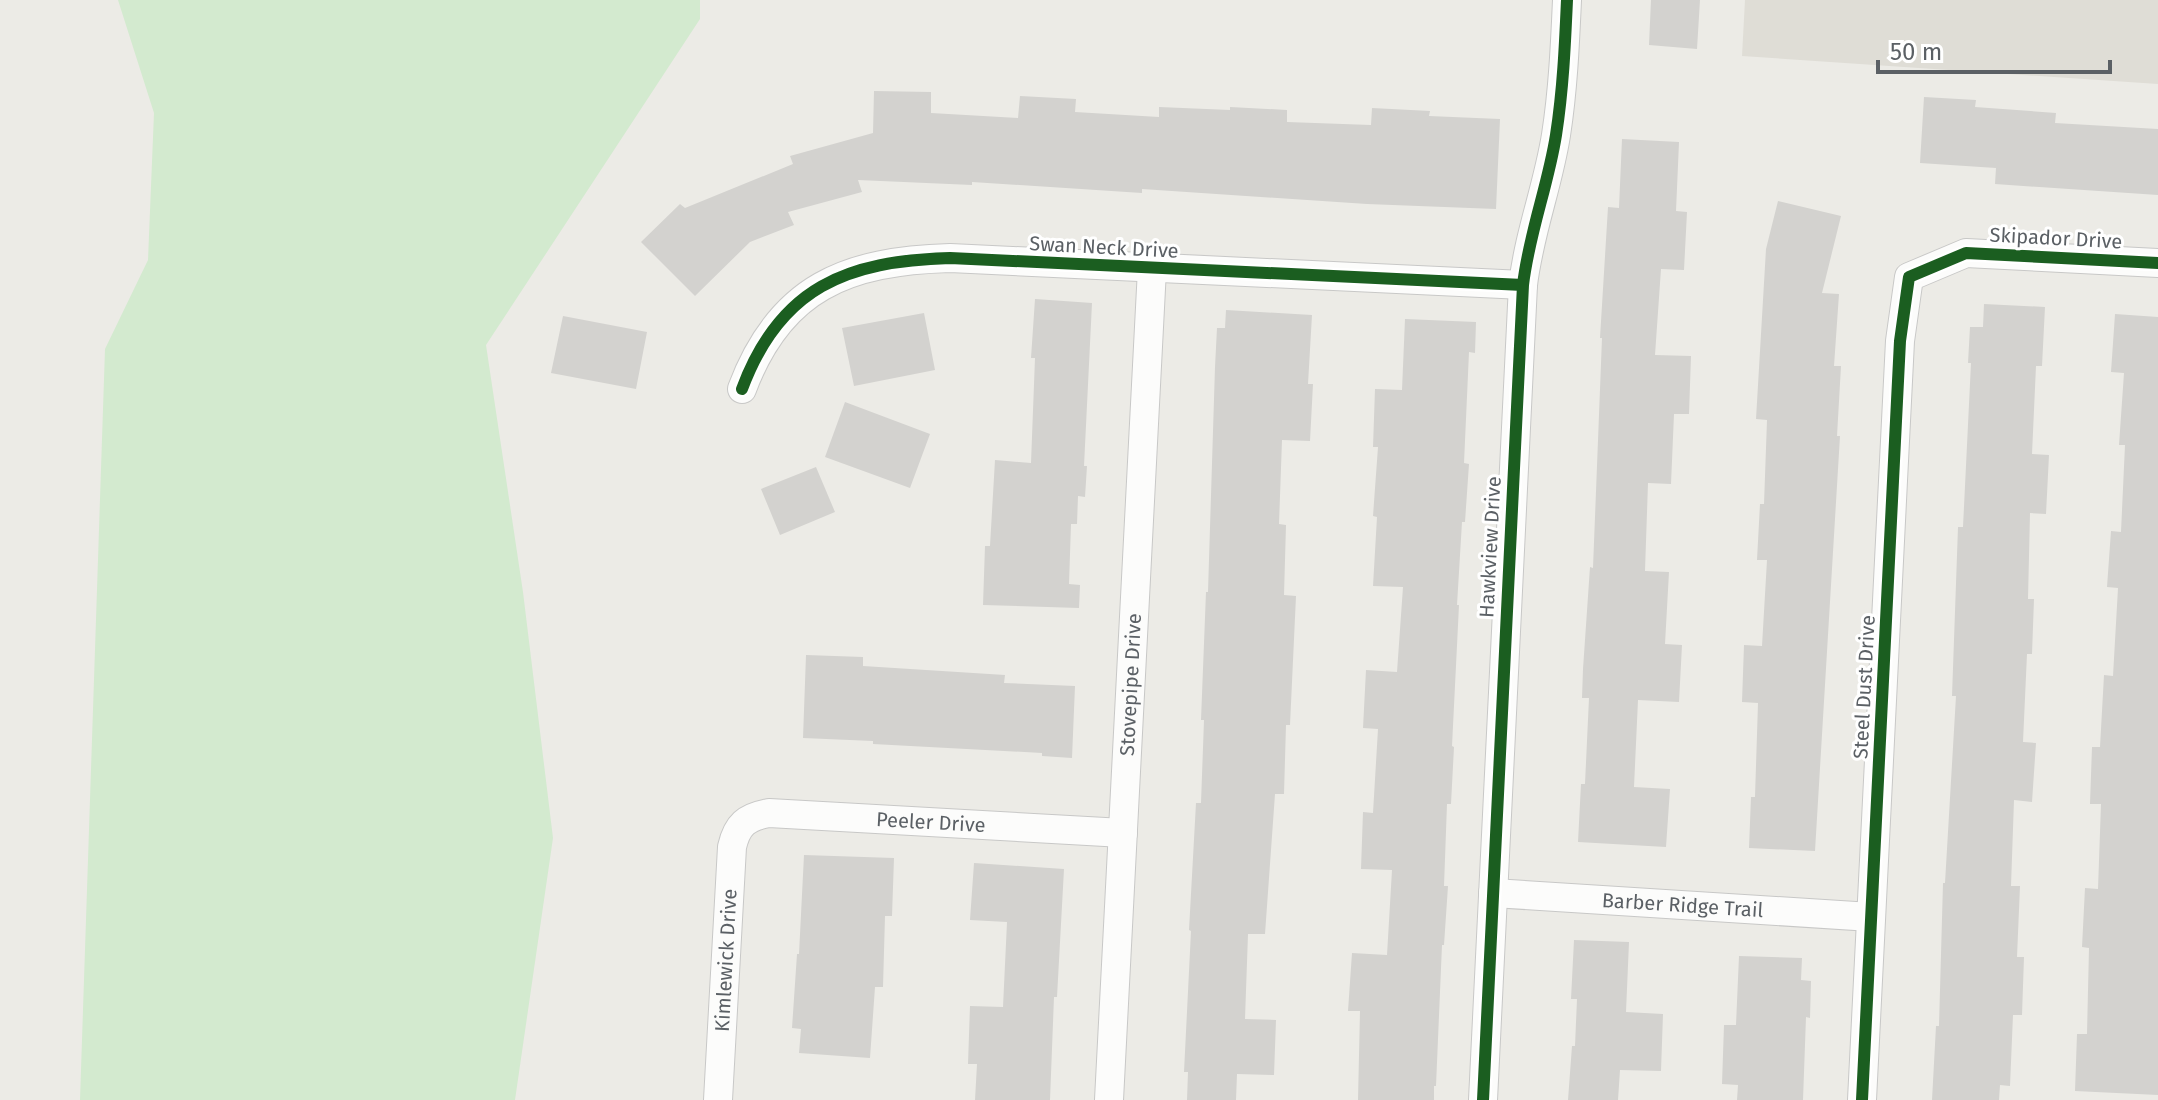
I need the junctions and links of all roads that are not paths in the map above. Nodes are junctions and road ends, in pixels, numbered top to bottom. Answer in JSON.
{"nodes":[{"id":1,"x":1567,"y":0,"type":"edge"},
{"id":2,"x":2158,"y":263,"type":"edge"},
{"id":3,"x":1152,"y":269,"type":"junction"},
{"id":4,"x":1909,"y":277,"type":"joint"},
{"id":5,"x":1523,"y":285,"type":"junction"},
{"id":6,"x":742,"y":389,"type":"dead end"},
{"id":7,"x":743,"y":822,"type":"joint"},
{"id":8,"x":1123,"y":833,"type":"junction"},
{"id":9,"x":1493,"y":893,"type":"junction"},
{"id":10,"x":1871,"y":917,"type":"junction"},
{"id":11,"x":718,"y":1100,"type":"edge"},
{"id":12,"x":1109,"y":1100,"type":"edge"},
{"id":13,"x":1483,"y":1100,"type":"edge"},
{"id":14,"x":1862,"y":1100,"type":"edge"}],
"edges":[{"from":1,"to":5,"type":"street","name":"Hawkview Drive"},
{"from":2,"to":4,"type":"street","name":"Skipador Drive"},
{"from":3,"to":5,"type":"street","name":"Swan Neck Drive"},
{"from":3,"to":6,"type":"street","name":"Swan Neck Drive"},
{"from":3,"to":8,"type":"street","name":"Stovepipe Drive"},
{"from":4,"to":10,"type":"street","name":"Steel Dust Drive"},
{"from":5,"to":9,"type":"street","name":"Hawkview Drive"},
{"from":7,"to":8,"type":"street","name":"Peeler Drive"},
{"from":7,"to":11,"type":"street","name":"Kimlewick Drive"},
{"from":8,"to":12,"type":"street","name":"Stovepipe Drive"},
{"from":9,"to":10,"type":"street","name":"Barber Ridge Trail"},
{"from":9,"to":13,"type":"street","name":"Hawkview Drive"},
{"from":10,"to":14,"type":"street","name":"Steel Dust Drive"}]}
